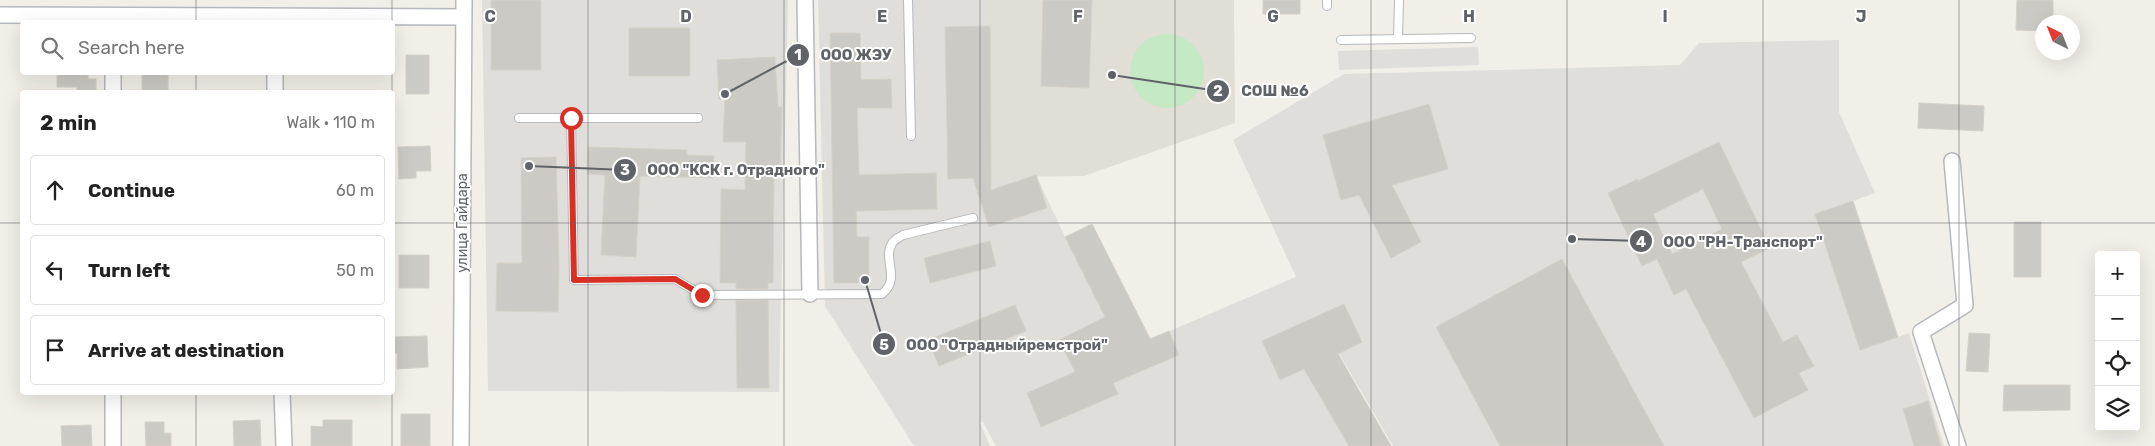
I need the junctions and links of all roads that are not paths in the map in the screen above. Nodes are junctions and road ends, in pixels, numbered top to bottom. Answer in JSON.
{"nodes":[{"id":1,"x":464,"y":0,"type":"edge"},
{"id":2,"x":805,"y":0,"type":"edge"},
{"id":3,"x":908,"y":0,"type":"edge"},
{"id":4,"x":1398,"y":0,"type":"edge"},
{"id":5,"x":0,"y":16,"type":"edge"},
{"id":6,"x":464,"y":17,"type":"junction"},
{"id":7,"x":114,"y":19,"type":"edge"},
{"id":8,"x":273,"y":19,"type":"edge"},
{"id":9,"x":1471,"y":38,"type":"dead end"},
{"id":10,"x":1398,"y":39,"type":"junction"},
{"id":11,"x":1341,"y":40,"type":"dead end"},
{"id":12,"x":114,"y":75,"type":"edge"},
{"id":13,"x":275,"y":75,"type":"edge"},
{"id":14,"x":114,"y":90,"type":"edge"},
{"id":15,"x":275,"y":90,"type":"edge"},
{"id":16,"x":519,"y":118,"type":"dead end"},
{"id":17,"x":571,"y":118,"type":"junction"},
{"id":18,"x":698,"y":118,"type":"dead end"},
{"id":19,"x":911,"y":136,"type":"dead end"},
{"id":20,"x":1952,"y":161,"type":"dead end"},
{"id":21,"x":973,"y":218,"type":"dead end"},
{"id":22,"x":810,"y":294,"type":"junction"},
{"id":23,"x":113,"y":395,"type":"edge"},
{"id":24,"x":282,"y":395,"type":"edge"},
{"id":25,"x":113,"y":446,"type":"edge"},
{"id":26,"x":284,"y":446,"type":"edge"},
{"id":27,"x":461,"y":446,"type":"edge"},
{"id":28,"x":1958,"y":446,"type":"edge"}],
"edges":[{"from":1,"to":6,"type":"street","name":"улица Гайдара"},
{"from":2,"to":22,"type":"street"},
{"from":3,"to":19,"type":"lane"},
{"from":4,"to":10,"type":"lane"},
{"from":5,"to":7,"type":"street"},
{"from":6,"to":8,"type":"street"},
{"from":6,"to":27,"type":"street","name":"улица Гайдара"},
{"from":7,"to":8,"type":"street"},
{"from":9,"to":10,"type":"lane"},
{"from":10,"to":11,"type":"lane"},
{"from":12,"to":14,"type":"street"},
{"from":13,"to":15,"type":"street"},
{"from":16,"to":17,"type":"lane"},
{"from":17,"to":18,"type":"lane"},
{"from":17,"to":22,"type":"lane"},
{"from":20,"to":28,"type":"street"},
{"from":21,"to":22,"type":"lane"},
{"from":23,"to":25,"type":"street"},
{"from":24,"to":26,"type":"street"}]}
